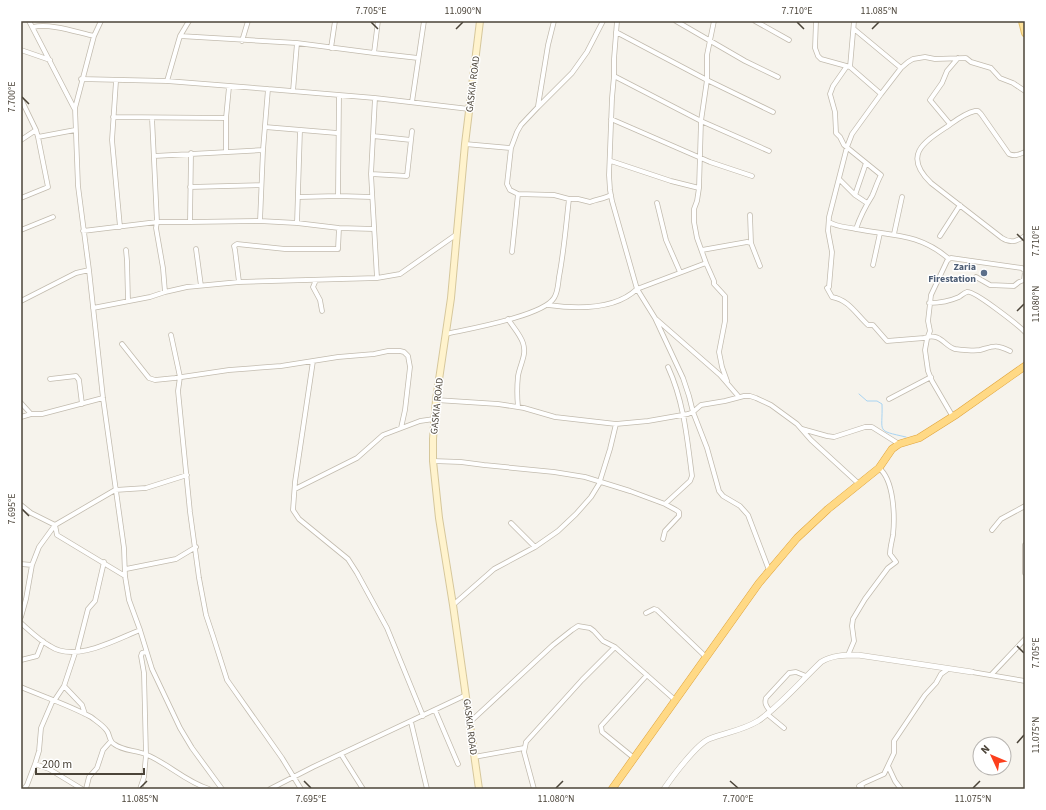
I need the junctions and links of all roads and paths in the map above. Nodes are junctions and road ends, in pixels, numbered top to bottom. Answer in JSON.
{"nodes":[{"id":1,"x":29,"y":21,"type":"edge"},
{"id":2,"x":38,"y":21,"type":"edge"},
{"id":3,"x":101,"y":21,"type":"edge"},
{"id":4,"x":188,"y":21,"type":"edge"},
{"id":5,"x":248,"y":21,"type":"edge"},
{"id":6,"x":334,"y":21,"type":"edge"},
{"id":7,"x":378,"y":21,"type":"edge"},
{"id":8,"x":424,"y":21,"type":"edge"},
{"id":9,"x":480,"y":21,"type":"edge"},
{"id":10,"x":554,"y":21,"type":"edge"},
{"id":11,"x":603,"y":21,"type":"edge"},
{"id":12,"x":617,"y":21,"type":"edge"},
{"id":13,"x":676,"y":21,"type":"edge"},
{"id":14,"x":714,"y":21,"type":"edge"},
{"id":15,"x":754,"y":21,"type":"edge"},
{"id":16,"x":816,"y":21,"type":"edge"},
{"id":17,"x":854,"y":21,"type":"edge"},
{"id":18,"x":1022,"y":21,"type":"edge"},
{"id":19,"x":38,"y":26,"type":"junction"},
{"id":20,"x":33,"y":27,"type":"junction"},
{"id":21,"x":854,"y":29,"type":"junction"},
{"id":22,"x":616,"y":32,"type":"junction"},
{"id":23,"x":1025,"y":32,"type":"edge"},
{"id":24,"x":94,"y":36,"type":"junction"},
{"id":25,"x":180,"y":36,"type":"junction"},
{"id":26,"x":710,"y":40,"type":"junction"},
{"id":27,"x":789,"y":40,"type":"dead end"},
{"id":28,"x":242,"y":41,"type":"junction"},
{"id":29,"x":297,"y":43,"type":"junction"},
{"id":30,"x":331,"y":48,"type":"junction"},
{"id":31,"x":21,"y":50,"type":"edge"},
{"id":32,"x":374,"y":54,"type":"junction"},
{"id":33,"x":418,"y":58,"type":"junction"},
{"id":34,"x":958,"y":58,"type":"junction"},
{"id":35,"x":50,"y":60,"type":"junction"},
{"id":36,"x":849,"y":67,"type":"junction"},
{"id":37,"x":902,"y":68,"type":"junction"},
{"id":38,"x":614,"y":76,"type":"junction"},
{"id":39,"x":778,"y":77,"type":"dead end"},
{"id":40,"x":81,"y":79,"type":"junction"},
{"id":41,"x":116,"y":80,"type":"junction"},
{"id":42,"x":707,"y":80,"type":"junction"},
{"id":43,"x":167,"y":82,"type":"junction"},
{"id":44,"x":228,"y":87,"type":"junction"},
{"id":45,"x":268,"y":89,"type":"junction"},
{"id":46,"x":293,"y":91,"type":"junction"},
{"id":47,"x":1025,"y":91,"type":"edge"},
{"id":48,"x":881,"y":94,"type":"junction"},
{"id":49,"x":339,"y":95,"type":"junction"},
{"id":50,"x":375,"y":98,"type":"junction"},
{"id":51,"x":21,"y":99,"type":"edge"},
{"id":52,"x":412,"y":102,"type":"junction"},
{"id":53,"x":538,"y":107,"type":"junction"},
{"id":54,"x":75,"y":108,"type":"junction"},
{"id":55,"x":469,"y":109,"type":"junction"},
{"id":56,"x":773,"y":112,"type":"dead end"},
{"id":57,"x":113,"y":117,"type":"junction"},
{"id":58,"x":152,"y":118,"type":"junction"},
{"id":59,"x":226,"y":118,"type":"junction"},
{"id":60,"x":611,"y":119,"type":"junction"},
{"id":61,"x":701,"y":121,"type":"junction"},
{"id":62,"x":950,"y":124,"type":"junction"},
{"id":63,"x":265,"y":127,"type":"junction"},
{"id":64,"x":36,"y":130,"type":"junction"},
{"id":65,"x":75,"y":130,"type":"junction"},
{"id":66,"x":300,"y":130,"type":"junction"},
{"id":67,"x":412,"y":131,"type":"dead end"},
{"id":68,"x":338,"y":133,"type":"junction"},
{"id":69,"x":373,"y":136,"type":"junction"},
{"id":70,"x":38,"y":137,"type":"junction"},
{"id":71,"x":21,"y":140,"type":"edge"},
{"id":72,"x":411,"y":140,"type":"junction"},
{"id":73,"x":465,"y":144,"type":"junction"},
{"id":74,"x":847,"y":147,"type":"junction"},
{"id":75,"x":511,"y":148,"type":"junction"},
{"id":76,"x":263,"y":150,"type":"junction"},
{"id":77,"x":226,"y":151,"type":"junction"},
{"id":78,"x":769,"y":151,"type":"dead end"},
{"id":79,"x":1025,"y":152,"type":"edge"},
{"id":80,"x":191,"y":153,"type":"junction"},
{"id":81,"x":154,"y":156,"type":"junction"},
{"id":82,"x":700,"y":157,"type":"junction"},
{"id":83,"x":611,"y":161,"type":"junction"},
{"id":84,"x":866,"y":163,"type":"junction"},
{"id":85,"x":371,"y":174,"type":"junction"},
{"id":86,"x":752,"y":176,"type":"dead end"},
{"id":87,"x":839,"y":179,"type":"junction"},
{"id":88,"x":261,"y":185,"type":"junction"},
{"id":89,"x":190,"y":187,"type":"junction"},
{"id":90,"x":699,"y":188,"type":"junction"},
{"id":91,"x":518,"y":194,"type":"junction"},
{"id":92,"x":611,"y":195,"type":"junction"},
{"id":93,"x":855,"y":195,"type":"junction"},
{"id":94,"x":338,"y":196,"type":"junction"},
{"id":95,"x":372,"y":197,"type":"junction"},
{"id":96,"x":21,"y":198,"type":"edge"},
{"id":97,"x":298,"y":198,"type":"junction"},
{"id":98,"x":902,"y":198,"type":"dead end"},
{"id":99,"x":569,"y":199,"type":"junction"},
{"id":100,"x":657,"y":203,"type":"dead end"},
{"id":101,"x":867,"y":203,"type":"junction"},
{"id":102,"x":960,"y":205,"type":"junction"},
{"id":103,"x":750,"y":215,"type":"dead end"},
{"id":104,"x":53,"y":218,"type":"dead end"},
{"id":105,"x":260,"y":221,"type":"junction"},
{"id":106,"x":157,"y":222,"type":"junction"},
{"id":107,"x":190,"y":222,"type":"junction"},
{"id":108,"x":829,"y":222,"type":"junction"},
{"id":109,"x":297,"y":223,"type":"junction"},
{"id":110,"x":120,"y":227,"type":"junction"},
{"id":111,"x":339,"y":228,"type":"junction"},
{"id":112,"x":374,"y":229,"type":"junction"},
{"id":113,"x":856,"y":229,"type":"junction"},
{"id":114,"x":21,"y":230,"type":"edge"},
{"id":115,"x":83,"y":231,"type":"junction"},
{"id":116,"x":880,"y":233,"type":"junction"},
{"id":117,"x":457,"y":234,"type":"junction"},
{"id":118,"x":894,"y":234,"type":"junction"},
{"id":119,"x":940,"y":236,"type":"dead end"},
{"id":120,"x":1025,"y":236,"type":"edge"},
{"id":121,"x":751,"y":243,"type":"junction"},
{"id":122,"x":196,"y":248,"type":"dead end"},
{"id":123,"x":126,"y":250,"type":"dead end"},
{"id":124,"x":702,"y":250,"type":"junction"},
{"id":125,"x":512,"y":252,"type":"dead end"},
{"id":126,"x":949,"y":259,"type":"junction"},
{"id":127,"x":706,"y":263,"type":"junction"},
{"id":128,"x":873,"y":265,"type":"dead end"},
{"id":129,"x":760,"y":266,"type":"dead end"},
{"id":130,"x":89,"y":270,"type":"junction"},
{"id":131,"x":680,"y":272,"type":"junction"},
{"id":132,"x":377,"y":278,"type":"junction"},
{"id":133,"x":976,"y":278,"type":"dead end"},
{"id":134,"x":316,"y":280,"type":"junction"},
{"id":135,"x":1025,"y":280,"type":"edge"},
{"id":136,"x":239,"y":282,"type":"junction"},
{"id":137,"x":201,"y":286,"type":"junction"},
{"id":138,"x":637,"y":289,"type":"junction"},
{"id":139,"x":165,"y":292,"type":"junction"},
{"id":140,"x":22,"y":299,"type":"edge"},
{"id":141,"x":128,"y":301,"type":"junction"},
{"id":142,"x":929,"y":303,"type":"junction"},
{"id":143,"x":548,"y":305,"type":"junction"},
{"id":144,"x":93,"y":308,"type":"junction"},
{"id":145,"x":322,"y":311,"type":"dead end"},
{"id":146,"x":655,"y":318,"type":"junction"},
{"id":147,"x":508,"y":319,"type":"junction"},
{"id":148,"x":1025,"y":332,"type":"edge"},
{"id":149,"x":446,"y":334,"type":"junction"},
{"id":150,"x":170,"y":335,"type":"dead end"},
{"id":151,"x":929,"y":336,"type":"junction"},
{"id":152,"x":122,"y":344,"type":"dead end"},
{"id":153,"x":1010,"y":351,"type":"dead end"},
{"id":154,"x":313,"y":361,"type":"junction"},
{"id":155,"x":668,"y":367,"type":"dead end"},
{"id":156,"x":1023,"y":367,"type":"edge"},
{"id":157,"x":180,"y":377,"type":"junction"},
{"id":158,"x":930,"y":377,"type":"junction"},
{"id":159,"x":50,"y":379,"type":"dead end"},
{"id":160,"x":727,"y":382,"type":"junction"},
{"id":161,"x":739,"y":397,"type":"junction"},
{"id":162,"x":102,"y":398,"type":"junction"},
{"id":163,"x":890,"y":399,"type":"dead end"},
{"id":164,"x":436,"y":400,"type":"junction"},
{"id":165,"x":21,"y":403,"type":"edge"},
{"id":166,"x":82,"y":404,"type":"junction"},
{"id":167,"x":518,"y":407,"type":"junction"},
{"id":168,"x":693,"y":412,"type":"junction"},
{"id":169,"x":31,"y":414,"type":"junction"},
{"id":170,"x":684,"y":415,"type":"junction"},
{"id":171,"x":21,"y":417,"type":"edge"},
{"id":172,"x":953,"y":417,"type":"junction"},
{"id":173,"x":434,"y":419,"type":"junction"},
{"id":174,"x":616,"y":424,"type":"junction"},
{"id":175,"x":402,"y":428,"type":"junction"},
{"id":176,"x":801,"y":428,"type":"junction"},
{"id":177,"x":899,"y":444,"type":"junction"},
{"id":178,"x":433,"y":461,"type":"junction"},
{"id":179,"x":879,"y":468,"type":"junction"},
{"id":180,"x":187,"y":475,"type":"junction"},
{"id":181,"x":599,"y":481,"type":"junction"},
{"id":182,"x":859,"y":484,"type":"junction"},
{"id":183,"x":295,"y":489,"type":"junction"},
{"id":184,"x":115,"y":490,"type":"junction"},
{"id":185,"x":665,"y":504,"type":"junction"},
{"id":186,"x":21,"y":505,"type":"edge"},
{"id":187,"x":1025,"y":506,"type":"edge"},
{"id":188,"x":511,"y":523,"type":"dead end"},
{"id":189,"x":55,"y":525,"type":"junction"},
{"id":190,"x":992,"y":530,"type":"dead end"},
{"id":191,"x":662,"y":539,"type":"dead end"},
{"id":192,"x":1025,"y":545,"type":"edge"},
{"id":193,"x":535,"y":547,"type":"junction"},
{"id":194,"x":196,"y":548,"type":"junction"},
{"id":195,"x":104,"y":562,"type":"junction"},
{"id":196,"x":21,"y":564,"type":"edge"},
{"id":197,"x":32,"y":565,"type":"junction"},
{"id":198,"x":126,"y":569,"type":"junction"},
{"id":199,"x":769,"y":570,"type":"junction"},
{"id":200,"x":1025,"y":573,"type":"edge"},
{"id":201,"x":125,"y":576,"type":"junction"},
{"id":202,"x":453,"y":605,"type":"junction"},
{"id":203,"x":646,"y":613,"type":"dead end"},
{"id":204,"x":21,"y":617,"type":"edge"},
{"id":205,"x":21,"y":623,"type":"edge"},
{"id":206,"x":140,"y":630,"type":"junction"},
{"id":207,"x":1025,"y":639,"type":"edge"},
{"id":208,"x":43,"y":641,"type":"junction"},
{"id":209,"x":615,"y":647,"type":"junction"},
{"id":210,"x":146,"y":652,"type":"junction"},
{"id":211,"x":849,"y":652,"type":"junction"},
{"id":212,"x":76,"y":653,"type":"junction"},
{"id":213,"x":706,"y":657,"type":"junction"},
{"id":214,"x":21,"y":660,"type":"edge"},
{"id":215,"x":941,"y":668,"type":"junction"},
{"id":216,"x":948,"y":669,"type":"junction"},
{"id":217,"x":975,"y":673,"type":"joint"},
{"id":218,"x":941,"y":674,"type":"junction"},
{"id":219,"x":647,"y":675,"type":"junction"},
{"id":220,"x":991,"y":675,"type":"junction"},
{"id":221,"x":806,"y":676,"type":"junction"},
{"id":222,"x":1025,"y":681,"type":"edge"},
{"id":223,"x":64,"y":686,"type":"junction"},
{"id":224,"x":21,"y":687,"type":"edge"},
{"id":225,"x":466,"y":695,"type":"junction"},
{"id":226,"x":675,"y":700,"type":"junction"},
{"id":227,"x":53,"y":701,"type":"junction"},
{"id":228,"x":435,"y":710,"type":"junction"},
{"id":229,"x":769,"y":712,"type":"junction"},
{"id":230,"x":85,"y":714,"type":"junction"},
{"id":231,"x":423,"y":716,"type":"junction"},
{"id":232,"x":411,"y":722,"type":"junction"},
{"id":233,"x":470,"y":722,"type":"junction"},
{"id":234,"x":784,"y":728,"type":"dead end"},
{"id":235,"x":111,"y":741,"type":"junction"},
{"id":236,"x":524,"y":748,"type":"junction"},
{"id":237,"x":341,"y":754,"type":"junction"},
{"id":238,"x":146,"y":755,"type":"junction"},
{"id":239,"x":474,"y":757,"type":"junction"},
{"id":240,"x":634,"y":758,"type":"junction"},
{"id":241,"x":35,"y":764,"type":"junction"},
{"id":242,"x":458,"y":764,"type":"dead end"},
{"id":243,"x":888,"y":766,"type":"junction"},
{"id":244,"x":293,"y":776,"type":"junction"},
{"id":245,"x":24,"y":789,"type":"edge"},
{"id":246,"x":82,"y":789,"type":"edge"},
{"id":247,"x":86,"y":789,"type":"edge"},
{"id":248,"x":140,"y":789,"type":"edge"},
{"id":249,"x":209,"y":789,"type":"edge"},
{"id":250,"x":222,"y":789,"type":"edge"},
{"id":251,"x":270,"y":789,"type":"edge"},
{"id":252,"x":301,"y":789,"type":"edge"},
{"id":253,"x":363,"y":789,"type":"edge"},
{"id":254,"x":427,"y":789,"type":"edge"},
{"id":255,"x":479,"y":789,"type":"edge"},
{"id":256,"x":534,"y":789,"type":"edge"},
{"id":257,"x":612,"y":789,"type":"edge"},
{"id":258,"x":664,"y":789,"type":"edge"},
{"id":259,"x":862,"y":789,"type":"edge"},
{"id":260,"x":901,"y":789,"type":"edge"}],
"edges":[{"from":1,"to":20,"type":"street"},
{"from":2,"to":19,"type":"street"},
{"from":3,"to":24,"type":"street"},
{"from":4,"to":25,"type":"street"},
{"from":5,"to":28,"type":"street"},
{"from":6,"to":30,"type":"street"},
{"from":7,"to":32,"type":"street"},
{"from":8,"to":33,"type":"street"},
{"from":9,"to":55,"type":"main road","name":"GASKIA ROAD"},
{"from":10,"to":53,"type":"street"},
{"from":11,"to":53,"type":"street"},
{"from":12,"to":22,"type":"street"},
{"from":13,"to":26,"type":"street"},
{"from":14,"to":26,"type":"street"},
{"from":15,"to":27,"type":"street"},
{"from":16,"to":36,"type":"street"},
{"from":17,"to":21,"type":"street"},
{"from":18,"to":23,"type":"main road"},
{"from":19,"to":20,"type":"street"},
{"from":19,"to":24,"type":"street"},
{"from":20,"to":35,"type":"street"},
{"from":21,"to":36,"type":"street"},
{"from":21,"to":37,"type":"street"},
{"from":22,"to":38,"type":"street"},
{"from":22,"to":42,"type":"street"},
{"from":24,"to":40,"type":"street"},
{"from":25,"to":28,"type":"street"},
{"from":25,"to":43,"type":"street"},
{"from":26,"to":39,"type":"street"},
{"from":26,"to":42,"type":"street"},
{"from":28,"to":29,"type":"street"},
{"from":29,"to":30,"type":"street"},
{"from":29,"to":46,"type":"street"},
{"from":30,"to":32,"type":"street"},
{"from":31,"to":35,"type":"street"},
{"from":32,"to":33,"type":"street"},
{"from":33,"to":52,"type":"street"},
{"from":34,"to":37,"type":"street"},
{"from":34,"to":47,"type":"street"},
{"from":34,"to":62,"type":"street"},
{"from":35,"to":54,"type":"street"},
{"from":36,"to":48,"type":"street"},
{"from":36,"to":74,"type":"street"},
{"from":37,"to":48,"type":"street"},
{"from":38,"to":60,"type":"street"},
{"from":38,"to":61,"type":"street"},
{"from":40,"to":41,"type":"street"},
{"from":40,"to":54,"type":"street"},
{"from":41,"to":43,"type":"street"},
{"from":41,"to":57,"type":"street"},
{"from":42,"to":56,"type":"street"},
{"from":42,"to":61,"type":"street"},
{"from":43,"to":44,"type":"street"},
{"from":44,"to":45,"type":"street"},
{"from":44,"to":59,"type":"street"},
{"from":45,"to":46,"type":"street"},
{"from":45,"to":63,"type":"street"},
{"from":46,"to":49,"type":"street"},
{"from":48,"to":74,"type":"street"},
{"from":49,"to":50,"type":"street"},
{"from":49,"to":68,"type":"street"},
{"from":50,"to":52,"type":"street"},
{"from":50,"to":69,"type":"street"},
{"from":51,"to":64,"type":"street"},
{"from":52,"to":55,"type":"street"},
{"from":53,"to":75,"type":"street"},
{"from":54,"to":65,"type":"street"},
{"from":55,"to":73,"type":"main road","name":"GASKIA ROAD"},
{"from":57,"to":58,"type":"street"},
{"from":57,"to":110,"type":"street"},
{"from":58,"to":59,"type":"street"},
{"from":58,"to":81,"type":"street"},
{"from":59,"to":77,"type":"street"},
{"from":60,"to":82,"type":"street"},
{"from":60,"to":83,"type":"street"},
{"from":61,"to":78,"type":"street"},
{"from":61,"to":82,"type":"street"},
{"from":62,"to":79,"type":"street"},
{"from":62,"to":102,"type":"street"},
{"from":63,"to":66,"type":"street"},
{"from":63,"to":76,"type":"street"},
{"from":64,"to":70,"type":"street"},
{"from":64,"to":71,"type":"street"},
{"from":65,"to":70,"type":"street"},
{"from":65,"to":115,"type":"street"},
{"from":66,"to":68,"type":"street"},
{"from":66,"to":97,"type":"street"},
{"from":67,"to":72,"type":"street"},
{"from":68,"to":94,"type":"street"},
{"from":69,"to":72,"type":"street"},
{"from":69,"to":85,"type":"street"},
{"from":70,"to":96,"type":"street"},
{"from":72,"to":85,"type":"street"},
{"from":73,"to":75,"type":"street"},
{"from":73,"to":117,"type":"main road","name":"GASKIA ROAD"},
{"from":74,"to":84,"type":"street"},
{"from":74,"to":87,"type":"street"},
{"from":75,"to":91,"type":"street"},
{"from":76,"to":77,"type":"street"},
{"from":76,"to":88,"type":"street"},
{"from":77,"to":80,"type":"street"},
{"from":80,"to":81,"type":"street"},
{"from":80,"to":89,"type":"street"},
{"from":81,"to":106,"type":"street"},
{"from":82,"to":86,"type":"street"},
{"from":82,"to":90,"type":"street"},
{"from":83,"to":90,"type":"street"},
{"from":83,"to":92,"type":"street"},
{"from":84,"to":93,"type":"street"},
{"from":84,"to":101,"type":"street"},
{"from":85,"to":95,"type":"street"},
{"from":87,"to":93,"type":"street"},
{"from":87,"to":108,"type":"street"},
{"from":88,"to":89,"type":"street"},
{"from":88,"to":105,"type":"street"},
{"from":89,"to":107,"type":"street"},
{"from":90,"to":124,"type":"street"},
{"from":91,"to":99,"type":"street"},
{"from":91,"to":125,"type":"street"},
{"from":92,"to":99,"type":"street"},
{"from":92,"to":138,"type":"street"},
{"from":93,"to":101,"type":"street"},
{"from":94,"to":95,"type":"street"},
{"from":94,"to":97,"type":"street"},
{"from":95,"to":112,"type":"street"},
{"from":97,"to":109,"type":"street"},
{"from":98,"to":118,"type":"street"},
{"from":99,"to":143,"type":"street"},
{"from":100,"to":131,"type":"street"},
{"from":101,"to":113,"type":"street"},
{"from":102,"to":119,"type":"street"},
{"from":102,"to":120,"type":"street"},
{"from":103,"to":121,"type":"street"},
{"from":104,"to":114,"type":"street"},
{"from":105,"to":107,"type":"street"},
{"from":105,"to":109,"type":"street"},
{"from":106,"to":107,"type":"street"},
{"from":106,"to":110,"type":"street"},
{"from":106,"to":139,"type":"street"},
{"from":108,"to":113,"type":"street"},
{"from":108,"to":151,"type":"street"},
{"from":109,"to":111,"type":"street"},
{"from":110,"to":115,"type":"street"},
{"from":111,"to":112,"type":"street"},
{"from":111,"to":136,"type":"street"},
{"from":112,"to":132,"type":"street"},
{"from":113,"to":116,"type":"street"},
{"from":115,"to":130,"type":"street"},
{"from":116,"to":118,"type":"street"},
{"from":116,"to":128,"type":"street"},
{"from":117,"to":132,"type":"street"},
{"from":117,"to":149,"type":"main road","name":"GASKIA ROAD"},
{"from":118,"to":126,"type":"street"},
{"from":121,"to":124,"type":"street"},
{"from":121,"to":129,"type":"street"},
{"from":122,"to":137,"type":"street"},
{"from":123,"to":141,"type":"street"},
{"from":124,"to":127,"type":"street"},
{"from":126,"to":135,"type":"street"},
{"from":126,"to":142,"type":"street"},
{"from":127,"to":131,"type":"street"},
{"from":127,"to":160,"type":"street"},
{"from":130,"to":140,"type":"street"},
{"from":130,"to":144,"type":"street"},
{"from":131,"to":138,"type":"street"},
{"from":132,"to":134,"type":"street"},
{"from":133,"to":135,"type":"street"},
{"from":134,"to":136,"type":"street"},
{"from":134,"to":145,"type":"street"},
{"from":136,"to":137,"type":"street"},
{"from":137,"to":139,"type":"street"},
{"from":138,"to":143,"type":"street"},
{"from":138,"to":146,"type":"street"},
{"from":139,"to":141,"type":"street"},
{"from":141,"to":144,"type":"street"},
{"from":142,"to":148,"type":"street"},
{"from":142,"to":151,"type":"street"},
{"from":143,"to":147,"type":"street"},
{"from":144,"to":162,"type":"street"},
{"from":146,"to":160,"type":"street"},
{"from":146,"to":168,"type":"street"},
{"from":147,"to":149,"type":"street"},
{"from":147,"to":167,"type":"street"},
{"from":149,"to":164,"type":"main road","name":"GASKIA ROAD"},
{"from":150,"to":157,"type":"street"},
{"from":151,"to":153,"type":"street"},
{"from":151,"to":158,"type":"street"},
{"from":152,"to":157,"type":"street"},
{"from":154,"to":157,"type":"street"},
{"from":154,"to":175,"type":"street"},
{"from":154,"to":183,"type":"street"},
{"from":155,"to":170,"type":"street"},
{"from":156,"to":172,"type":"highway"},
{"from":157,"to":180,"type":"street"},
{"from":158,"to":163,"type":"street"},
{"from":158,"to":172,"type":"street"},
{"from":159,"to":166,"type":"street"},
{"from":160,"to":161,"type":"street"},
{"from":161,"to":168,"type":"street"},
{"from":161,"to":176,"type":"street"},
{"from":162,"to":166,"type":"street"},
{"from":162,"to":184,"type":"street"},
{"from":164,"to":167,"type":"street"},
{"from":164,"to":173,"type":"main road","name":"GASKIA ROAD"},
{"from":165,"to":169,"type":"street"},
{"from":166,"to":169,"type":"street"},
{"from":167,"to":174,"type":"street"},
{"from":168,"to":170,"type":"street"},
{"from":168,"to":199,"type":"street"},
{"from":169,"to":171,"type":"street"},
{"from":170,"to":174,"type":"street"},
{"from":170,"to":185,"type":"street"},
{"from":172,"to":177,"type":"highway"},
{"from":173,"to":175,"type":"street"},
{"from":173,"to":178,"type":"main road","name":"GASKIA ROAD"},
{"from":174,"to":181,"type":"street"},
{"from":175,"to":183,"type":"street"},
{"from":176,"to":177,"type":"street"},
{"from":176,"to":182,"type":"street"},
{"from":177,"to":179,"type":"highway"},
{"from":178,"to":181,"type":"street"},
{"from":178,"to":202,"type":"main road","name":"GASKIA ROAD"},
{"from":179,"to":182,"type":"highway"},
{"from":179,"to":211,"type":"street"},
{"from":180,"to":184,"type":"street"},
{"from":180,"to":194,"type":"street"},
{"from":181,"to":185,"type":"street"},
{"from":181,"to":193,"type":"street"},
{"from":182,"to":199,"type":"highway"},
{"from":183,"to":231,"type":"street"},
{"from":184,"to":189,"type":"street"},
{"from":184,"to":198,"type":"street"},
{"from":185,"to":191,"type":"street"},
{"from":186,"to":189,"type":"street"},
{"from":187,"to":190,"type":"street"},
{"from":188,"to":193,"type":"street"},
{"from":189,"to":195,"type":"street"},
{"from":189,"to":197,"type":"street"},
{"from":192,"to":200,"type":"street"},
{"from":193,"to":202,"type":"street"},
{"from":194,"to":198,"type":"street"},
{"from":194,"to":244,"type":"street"},
{"from":195,"to":201,"type":"street"},
{"from":195,"to":212,"type":"street"},
{"from":196,"to":197,"type":"street"},
{"from":197,"to":204,"type":"street"},
{"from":198,"to":201,"type":"street"},
{"from":199,"to":213,"type":"highway"},
{"from":201,"to":206,"type":"street"},
{"from":202,"to":225,"type":"main road","name":"GASKIA ROAD"},
{"from":203,"to":213,"type":"street"},
{"from":205,"to":208,"type":"street"},
{"from":206,"to":210,"type":"street"},
{"from":206,"to":212,"type":"street"},
{"from":207,"to":220,"type":"street"},
{"from":208,"to":212,"type":"street"},
{"from":208,"to":214,"type":"street"},
{"from":209,"to":219,"type":"street"},
{"from":209,"to":233,"type":"street"},
{"from":209,"to":236,"type":"street"},
{"from":210,"to":238,"type":"street"},
{"from":210,"to":250,"type":"street"},
{"from":211,"to":215,"type":"street"},
{"from":211,"to":221,"type":"street"},
{"from":212,"to":223,"type":"street"},
{"from":213,"to":226,"type":"highway"},
{"from":215,"to":216,"type":"street"},
{"from":215,"to":218,"type":"street"},
{"from":216,"to":217,"type":"street"},
{"from":216,"to":218,"type":"street"},
{"from":217,"to":220,"type":"street"},
{"from":218,"to":243,"type":"street"},
{"from":219,"to":226,"type":"street"},
{"from":219,"to":240,"type":"street"},
{"from":220,"to":222,"type":"street"},
{"from":221,"to":229,"type":"street"},
{"from":221,"to":229,"type":"street"},
{"from":223,"to":227,"type":"street"},
{"from":223,"to":230,"type":"street"},
{"from":224,"to":227,"type":"street"},
{"from":225,"to":228,"type":"street"},
{"from":225,"to":233,"type":"main road","name":"GASKIA ROAD"},
{"from":226,"to":240,"type":"highway"},
{"from":227,"to":230,"type":"street"},
{"from":227,"to":241,"type":"street"},
{"from":228,"to":231,"type":"street"},
{"from":228,"to":242,"type":"street"},
{"from":229,"to":234,"type":"street"},
{"from":229,"to":258,"type":"street"},
{"from":230,"to":235,"type":"street"},
{"from":231,"to":232,"type":"street"},
{"from":232,"to":237,"type":"street"},
{"from":232,"to":254,"type":"street"},
{"from":233,"to":239,"type":"main road","name":"GASKIA ROAD"},
{"from":235,"to":238,"type":"street"},
{"from":235,"to":247,"type":"street"},
{"from":236,"to":239,"type":"street"},
{"from":236,"to":256,"type":"street"},
{"from":237,"to":244,"type":"street"},
{"from":237,"to":253,"type":"street"},
{"from":238,"to":248,"type":"street"},
{"from":238,"to":249,"type":"street"},
{"from":239,"to":255,"type":"main road","name":"GASKIA ROAD"},
{"from":240,"to":257,"type":"highway"},
{"from":241,"to":245,"type":"street"},
{"from":241,"to":246,"type":"street"},
{"from":243,"to":259,"type":"street"},
{"from":243,"to":260,"type":"street"},
{"from":244,"to":251,"type":"street"},
{"from":244,"to":252,"type":"street"}]}
